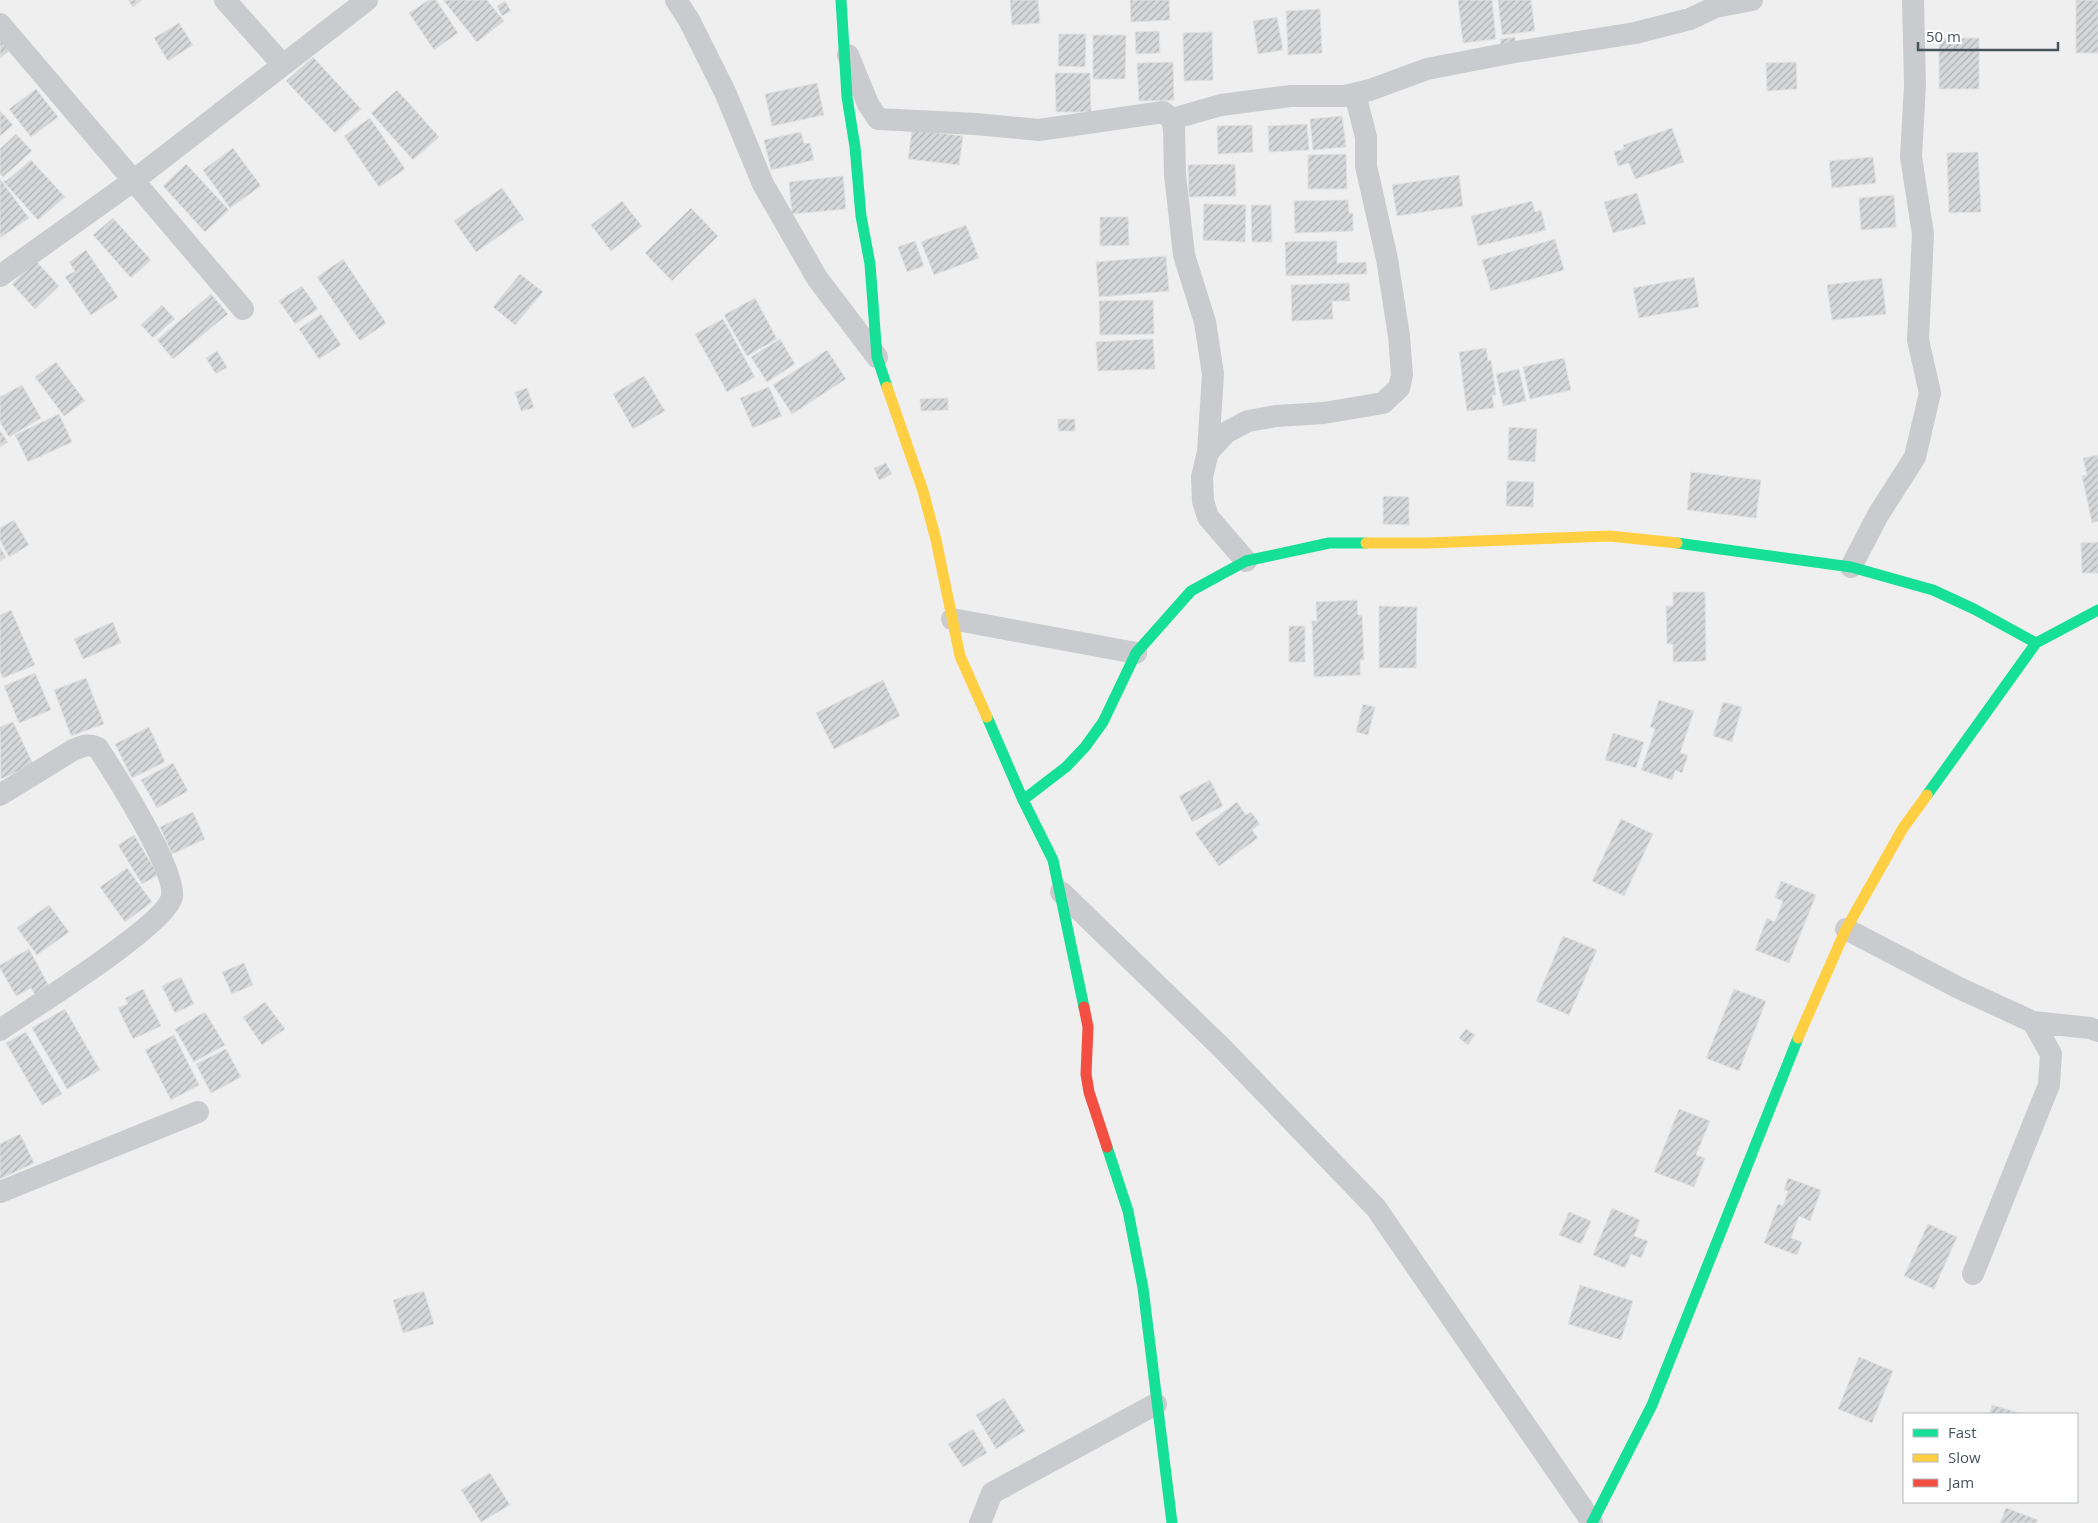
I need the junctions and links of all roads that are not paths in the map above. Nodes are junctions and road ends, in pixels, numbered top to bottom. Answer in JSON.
{"nodes":[{"id":1,"x":225,"y":0,"type":"edge"},
{"id":2,"x":367,"y":0,"type":"edge"},
{"id":3,"x":676,"y":0,"type":"edge"},
{"id":4,"x":841,"y":0,"type":"edge"},
{"id":5,"x":1752,"y":0,"type":"edge"},
{"id":6,"x":1913,"y":0,"type":"edge"},
{"id":7,"x":0,"y":24,"type":"edge"},
{"id":8,"x":844,"y":47,"type":"junction"},
{"id":9,"x":282,"y":64,"type":"junction"},
{"id":10,"x":1355,"y":94,"type":"junction"},
{"id":11,"x":1172,"y":119,"type":"junction"},
{"id":12,"x":133,"y":181,"type":"junction"},
{"id":13,"x":0,"y":276,"type":"edge"},
{"id":14,"x":243,"y":309,"type":"dead end"},
{"id":15,"x":877,"y":357,"type":"junction"},
{"id":16,"x":1208,"y":452,"type":"junction"},
{"id":17,"x":1246,"y":561,"type":"junction"},
{"id":18,"x":1851,"y":567,"type":"junction"},
{"id":19,"x":2098,"y":610,"type":"edge"},
{"id":20,"x":952,"y":619,"type":"junction"},
{"id":21,"x":2036,"y":643,"type":"junction"},
{"id":22,"x":1136,"y":653,"type":"junction"},
{"id":23,"x":0,"y":795,"type":"edge"},
{"id":24,"x":1023,"y":800,"type":"junction"},
{"id":25,"x":1061,"y":892,"type":"junction"},
{"id":26,"x":1846,"y":929,"type":"junction"},
{"id":27,"x":2033,"y":1022,"type":"junction"},
{"id":28,"x":0,"y":1030,"type":"edge"},
{"id":29,"x":2098,"y":1031,"type":"edge"},
{"id":30,"x":198,"y":1112,"type":"dead end"},
{"id":31,"x":0,"y":1192,"type":"edge"},
{"id":32,"x":1973,"y":1274,"type":"dead end"},
{"id":33,"x":1156,"y":1404,"type":"junction"},
{"id":34,"x":1592,"y":1522,"type":"edge"},
{"id":35,"x":980,"y":1523,"type":"edge"},
{"id":36,"x":1172,"y":1523,"type":"edge"}],
"edges":[{"from":1,"to":9,"type":"street"},
{"from":2,"to":9,"type":"street"},
{"from":3,"to":15,"type":"street"},
{"from":4,"to":8,"type":"street"},
{"from":5,"to":10,"type":"street"},
{"from":6,"to":18,"type":"street"},
{"from":7,"to":12,"type":"street"},
{"from":8,"to":11,"type":"street"},
{"from":8,"to":15,"type":"street"},
{"from":9,"to":12,"type":"street"},
{"from":10,"to":11,"type":"street"},
{"from":10,"to":16,"type":"street"},
{"from":11,"to":16,"type":"street"},
{"from":12,"to":13,"type":"street"},
{"from":12,"to":14,"type":"street"},
{"from":15,"to":20,"type":"street"},
{"from":16,"to":17,"type":"street"},
{"from":17,"to":18,"type":"street"},
{"from":17,"to":22,"type":"street"},
{"from":18,"to":21,"type":"street"},
{"from":19,"to":21,"type":"street"},
{"from":20,"to":22,"type":"street"},
{"from":20,"to":24,"type":"street"},
{"from":21,"to":26,"type":"street"},
{"from":22,"to":24,"type":"street"},
{"from":23,"to":28,"type":"street"},
{"from":24,"to":25,"type":"street"},
{"from":25,"to":33,"type":"street"},
{"from":25,"to":34,"type":"street"},
{"from":26,"to":27,"type":"street"},
{"from":26,"to":34,"type":"street"},
{"from":27,"to":29,"type":"street"},
{"from":27,"to":32,"type":"street"},
{"from":30,"to":31,"type":"street"},
{"from":33,"to":35,"type":"street"},
{"from":33,"to":36,"type":"street"}]}
